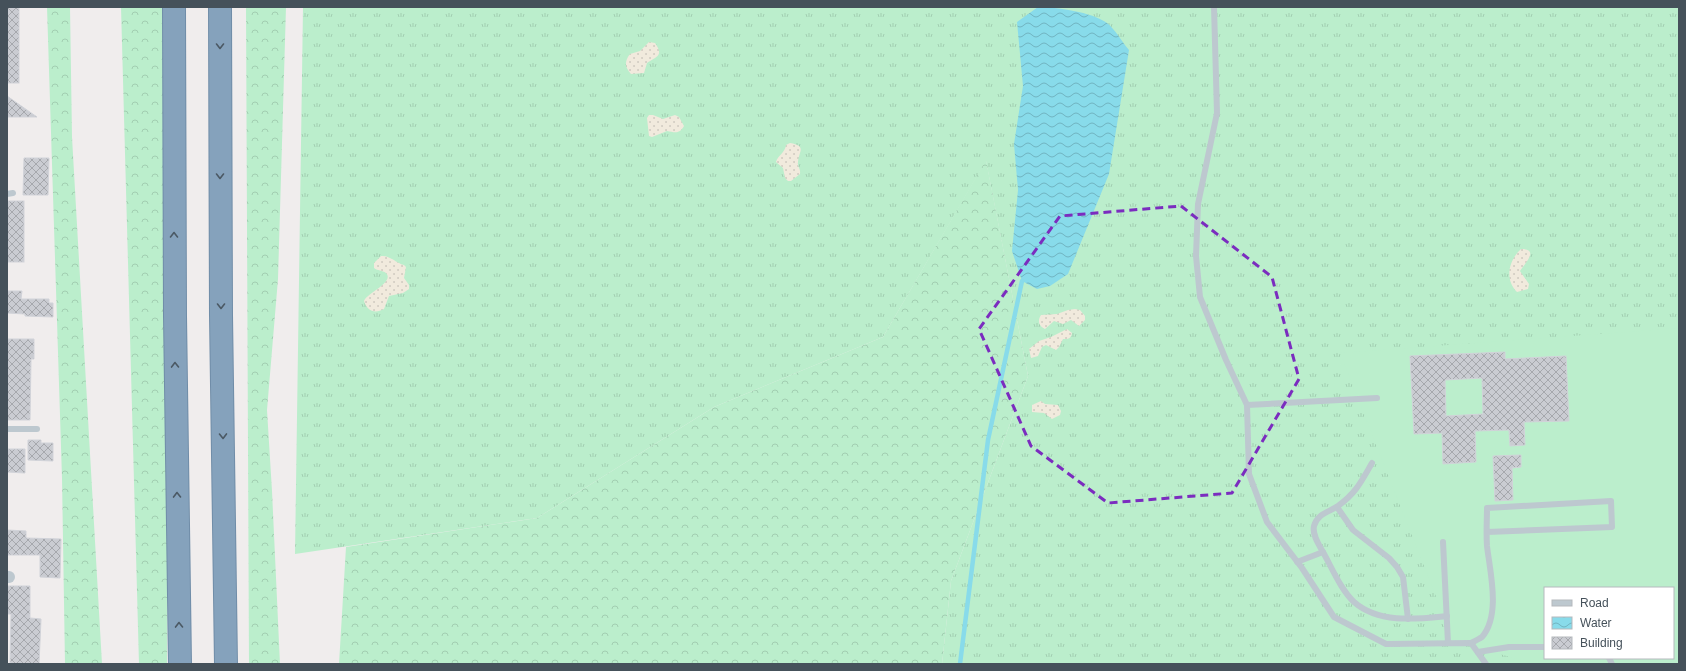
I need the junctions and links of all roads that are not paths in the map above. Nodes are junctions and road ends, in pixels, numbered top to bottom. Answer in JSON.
{"nodes":[{"id":1,"x":174,"y":7,"type":"edge"},
{"id":2,"x":220,"y":7,"type":"edge"},
{"id":3,"x":1214,"y":7,"type":"edge"},
{"id":4,"x":1377,"y":398,"type":"dead end"},
{"id":5,"x":1247,"y":405,"type":"junction"},
{"id":6,"x":7,"y":429,"type":"edge"},
{"id":7,"x":37,"y":429,"type":"dead end"},
{"id":8,"x":1372,"y":463,"type":"dead end"},
{"id":9,"x":1337,"y":507,"type":"junction"},
{"id":10,"x":1487,"y":532,"type":"junction"},
{"id":11,"x":1443,"y":542,"type":"dead end"},
{"id":12,"x":1323,"y":552,"type":"junction"},
{"id":13,"x":1297,"y":562,"type":"junction"},
{"id":14,"x":1447,"y":616,"type":"junction"},
{"id":15,"x":1408,"y":619,"type":"junction"},
{"id":16,"x":1448,"y":643,"type":"junction"},
{"id":17,"x":1472,"y":643,"type":"junction"},
{"id":18,"x":1544,"y":647,"type":"edge"},
{"id":19,"x":1478,"y":652,"type":"junction"},
{"id":20,"x":180,"y":664,"type":"edge"},
{"id":21,"x":226,"y":664,"type":"edge"},
{"id":22,"x":1486,"y":664,"type":"edge"}],
"edges":[{"from":20,"to":1,"type":"highway","one_way":true},
{"from":2,"to":21,"type":"highway","one_way":true},
{"from":3,"to":5,"type":"lane"},
{"from":4,"to":5,"type":"lane"},
{"from":5,"to":13,"type":"lane"},
{"from":6,"to":7,"type":"lane"},
{"from":8,"to":9,"type":"lane"},
{"from":9,"to":12,"type":"lane"},
{"from":9,"to":15,"type":"lane"},
{"from":10,"to":10,"type":"lane"},
{"from":10,"to":17,"type":"lane"},
{"from":11,"to":14,"type":"lane"},
{"from":12,"to":13,"type":"lane"},
{"from":12,"to":15,"type":"lane"},
{"from":13,"to":16,"type":"lane"},
{"from":14,"to":15,"type":"lane"},
{"from":14,"to":16,"type":"lane"},
{"from":16,"to":17,"type":"lane"},
{"from":17,"to":19,"type":"lane"},
{"from":18,"to":19,"type":"lane"},
{"from":19,"to":22,"type":"lane"}]}
